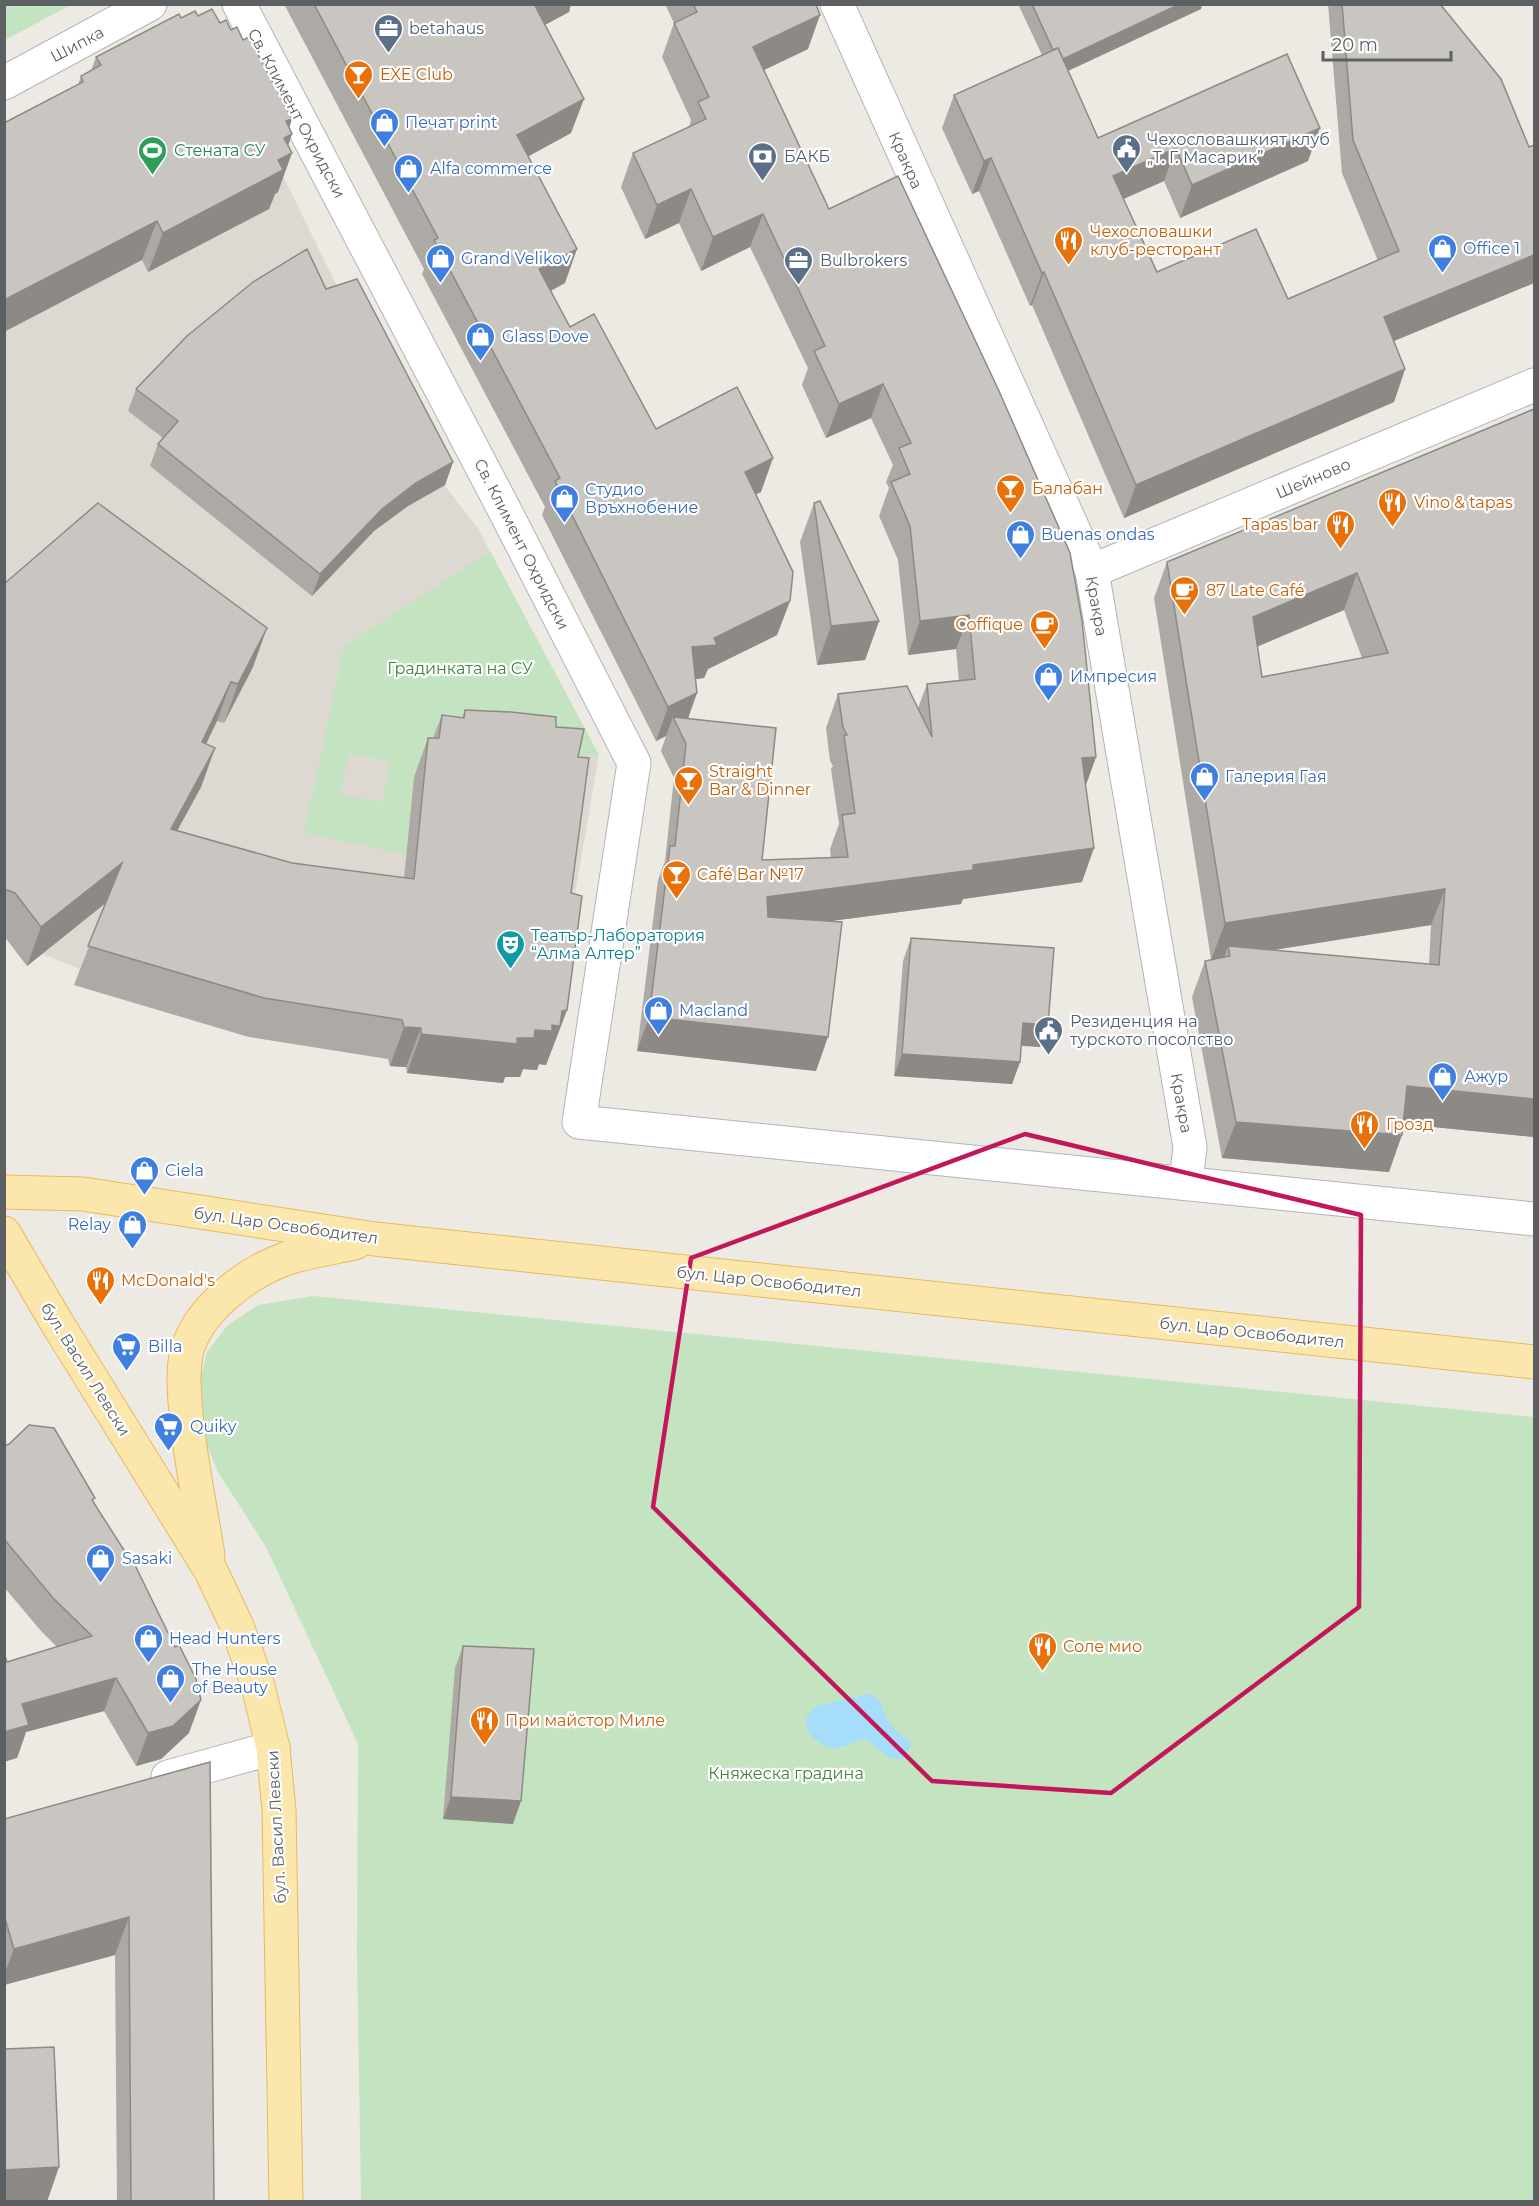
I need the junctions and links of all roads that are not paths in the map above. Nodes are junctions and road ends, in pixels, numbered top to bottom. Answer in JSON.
{"nodes":[{"id":1,"x":150,"y":4,"type":"edge"},
{"id":2,"x":239,"y":4,"type":"edge"},
{"id":3,"x":837,"y":4,"type":"edge"},
{"id":4,"x":4,"y":83,"type":"edge"},
{"id":5,"x":1534,"y":385,"type":"edge"},
{"id":6,"x":1092,"y":571,"type":"junction"},
{"id":7,"x":1186,"y":1182,"type":"junction"},
{"id":8,"x":4,"y":1192,"type":"edge"},
{"id":9,"x":1534,"y":1219,"type":"edge"},
{"id":10,"x":4,"y":1233,"type":"edge"},
{"id":11,"x":375,"y":1239,"type":"junction"},
{"id":12,"x":1534,"y":1362,"type":"edge"},
{"id":13,"x":211,"y":1571,"type":"junction"},
{"id":14,"x":273,"y":1748,"type":"junction"},
{"id":15,"x":138,"y":1785,"type":"edge"},
{"id":16,"x":286,"y":2202,"type":"edge"}],
"edges":[{"from":1,"to":4,"type":"street","name":"Шипка"},
{"from":2,"to":7,"type":"street","name":"Св. Климент Охридски"},
{"from":3,"to":6,"type":"street","name":"Кракра"},
{"from":5,"to":6,"type":"street","name":"Шейново"},
{"from":6,"to":7,"type":"street","name":"Кракра"},
{"from":7,"to":9,"type":"street"},
{"from":8,"to":11,"type":"main road","name":"бул. Цар Освободител"},
{"from":10,"to":13,"type":"main road","name":"бул. Васил Левски"},
{"from":11,"to":12,"type":"main road","name":"бул. Цар Освободител"},
{"from":11,"to":13,"type":"main road"},
{"from":13,"to":14,"type":"main road","name":"бул. Васил Левски"},
{"from":14,"to":15,"type":"street"},
{"from":14,"to":16,"type":"main road","name":"бул. Васил Левски"}]}
